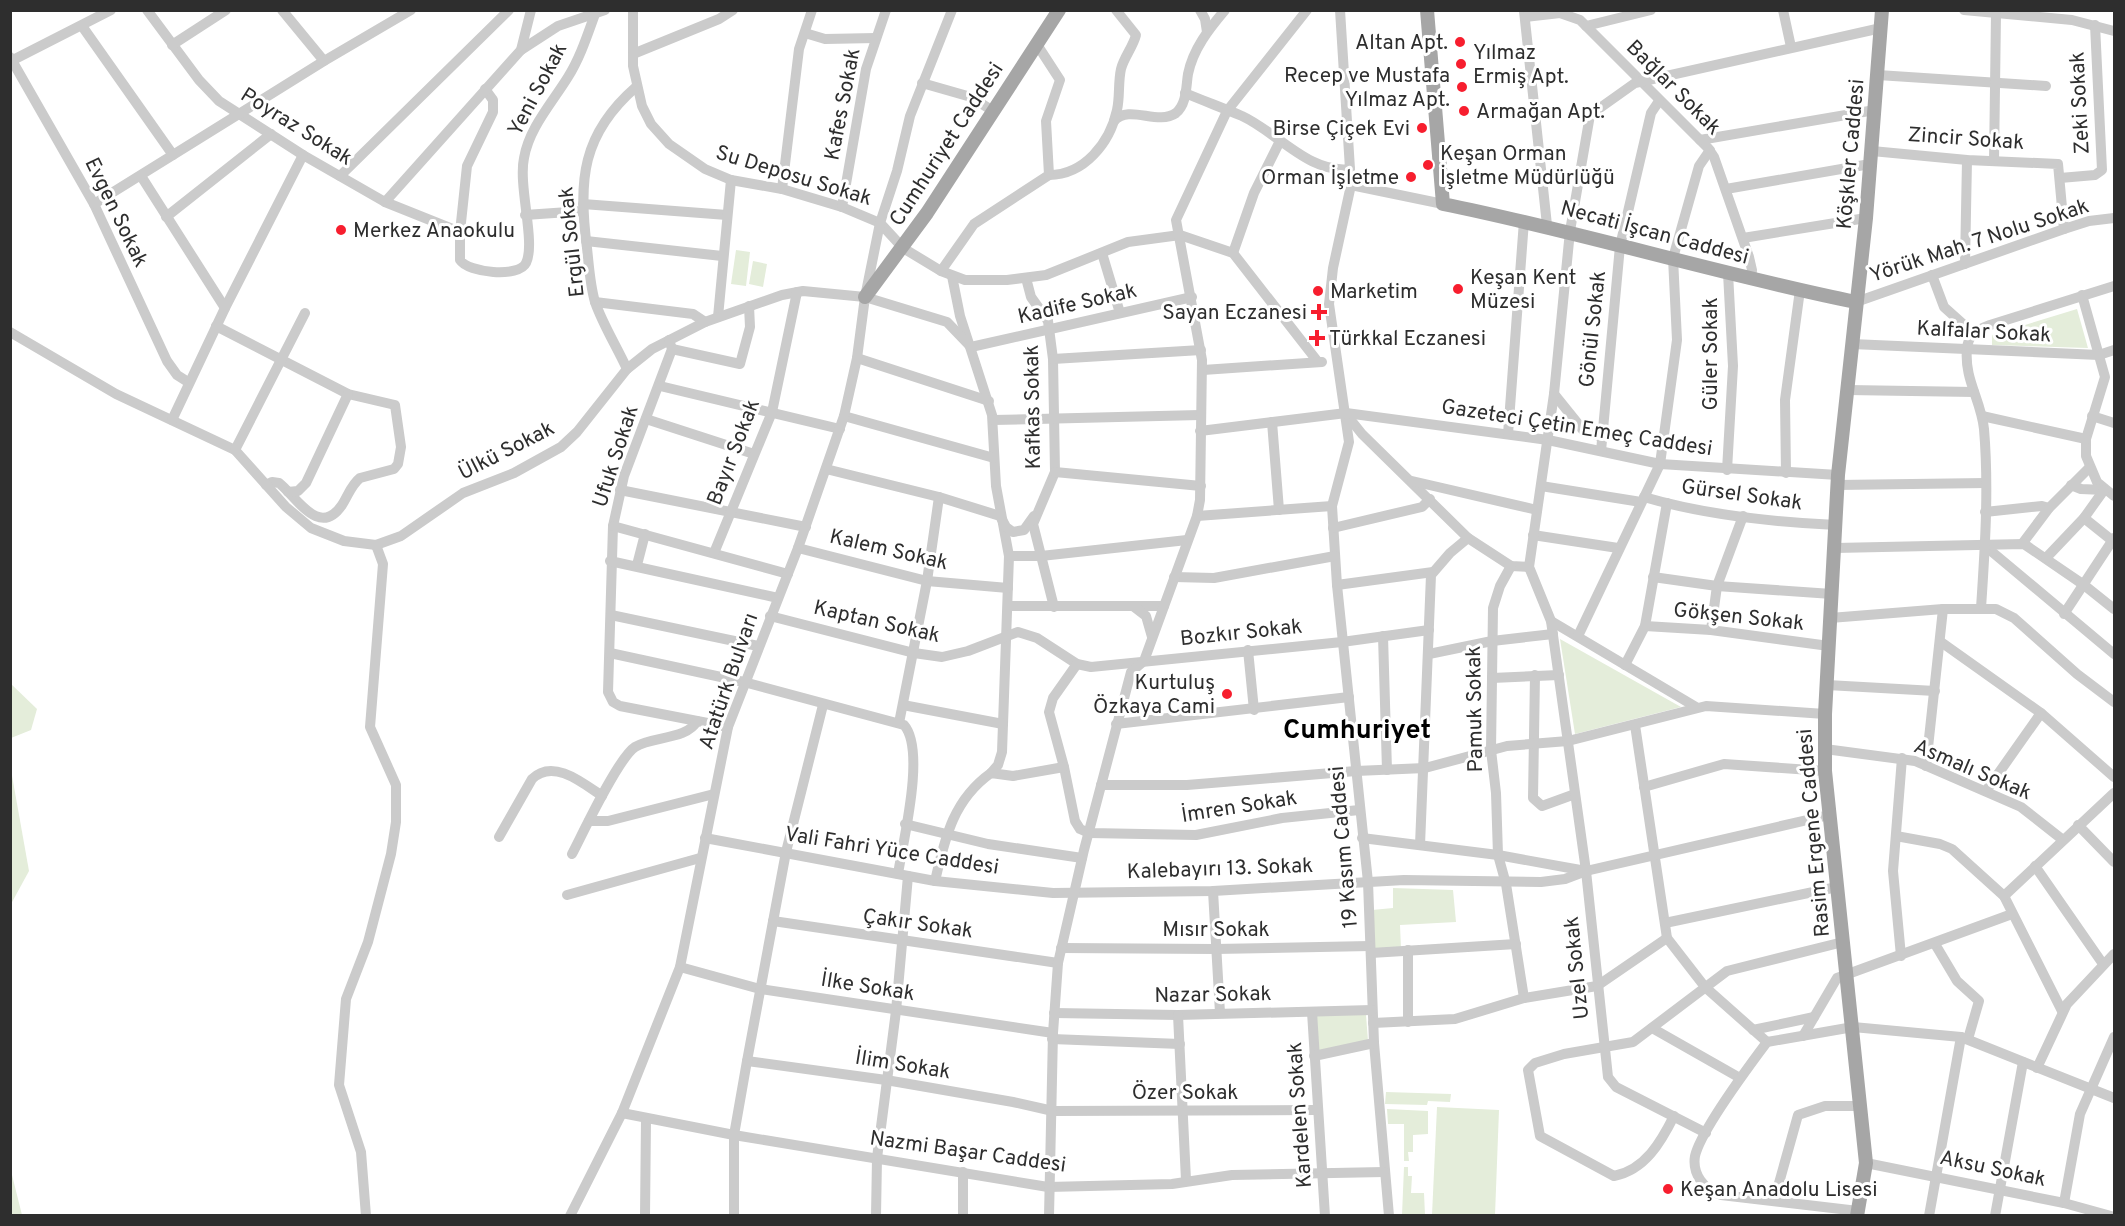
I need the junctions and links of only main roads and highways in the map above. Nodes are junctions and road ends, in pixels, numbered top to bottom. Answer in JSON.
{"nodes":[{"id":1,"x":1059,"y":10,"type":"edge"},
{"id":2,"x":1422,"y":10,"type":"edge"},
{"id":3,"x":1427,"y":10,"type":"edge"},
{"id":4,"x":1882,"y":10,"type":"edge"},
{"id":5,"x":1440,"y":204,"type":"junction"},
{"id":6,"x":865,"y":297,"type":"road end"},
{"id":7,"x":1856,"y":302,"type":"junction"},
{"id":8,"x":1857,"y":1213,"type":"edge"}],
"edges":[{"from":1,"to":6,"type":"main road","name":"Cumhuriyet Caddesi"},
{"from":2,"to":5,"type":"main road"},
{"from":3,"to":5,"type":"main road"},
{"from":4,"to":7,"type":"main road","name":"Köşkler Caddesi"},
{"from":5,"to":7,"type":"main road","name":"Necati İşcan Caddesi"},
{"from":7,"to":8,"type":"main road","name":"Rasim Ergene Caddesi"}]}
